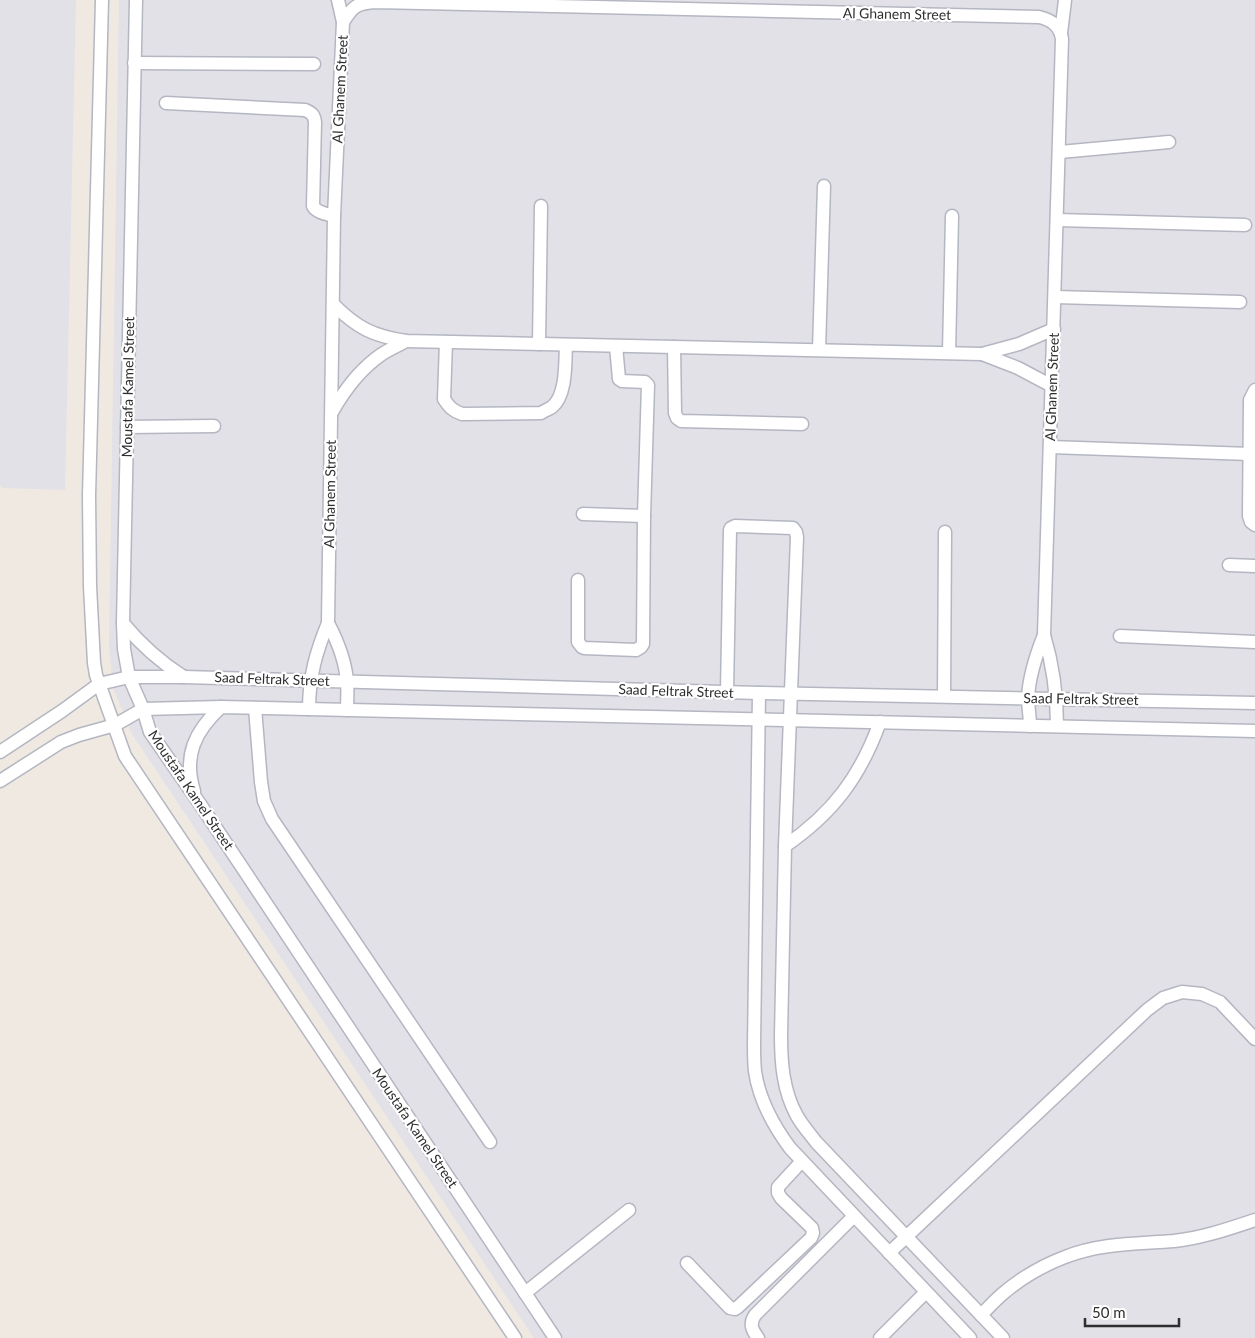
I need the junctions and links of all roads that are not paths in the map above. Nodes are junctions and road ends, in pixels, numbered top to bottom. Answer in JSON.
{"nodes":[{"id":1,"x":102,"y":0,"type":"edge"},
{"id":2,"x":136,"y":0,"type":"edge"},
{"id":3,"x":338,"y":0,"type":"edge"},
{"id":4,"x":1066,"y":0,"type":"edge"},
{"id":5,"x":343,"y":22,"type":"junction"},
{"id":6,"x":1061,"y":33,"type":"junction"},
{"id":7,"x":134,"y":63,"type":"junction"},
{"id":8,"x":314,"y":64,"type":"dead end"},
{"id":9,"x":166,"y":103,"type":"dead end"},
{"id":10,"x":1168,"y":142,"type":"dead end"},
{"id":11,"x":1060,"y":152,"type":"junction"},
{"id":12,"x":824,"y":186,"type":"dead end"},
{"id":13,"x":540,"y":206,"type":"dead end"},
{"id":14,"x":334,"y":216,"type":"junction"},
{"id":15,"x":952,"y":216,"type":"dead end"},
{"id":16,"x":1057,"y":220,"type":"junction"},
{"id":17,"x":1245,"y":225,"type":"dead end"},
{"id":18,"x":1055,"y":296,"type":"junction"},
{"id":19,"x":1240,"y":302,"type":"dead end"},
{"id":20,"x":333,"y":304,"type":"junction"},
{"id":21,"x":1054,"y":329,"type":"junction"},
{"id":22,"x":406,"y":341,"type":"junction"},
{"id":23,"x":446,"y":342,"type":"junction"},
{"id":24,"x":539,"y":344,"type":"junction"},
{"id":25,"x":566,"y":345,"type":"junction"},
{"id":26,"x":616,"y":346,"type":"junction"},
{"id":27,"x":674,"y":347,"type":"junction"},
{"id":28,"x":819,"y":350,"type":"junction"},
{"id":29,"x":949,"y":353,"type":"junction"},
{"id":30,"x":982,"y":354,"type":"junction"},
{"id":31,"x":1052,"y":386,"type":"junction"},
{"id":32,"x":1255,"y":390,"type":"edge"},
{"id":33,"x":331,"y":412,"type":"junction"},
{"id":34,"x":802,"y":424,"type":"dead end"},
{"id":35,"x":214,"y":426,"type":"dead end"},
{"id":36,"x":127,"y":428,"type":"junction"},
{"id":37,"x":1050,"y":447,"type":"junction"},
{"id":38,"x":1250,"y":454,"type":"junction"},
{"id":39,"x":583,"y":514,"type":"dead end"},
{"id":40,"x":644,"y":516,"type":"junction"},
{"id":41,"x":1255,"y":525,"type":"edge"},
{"id":42,"x":944,"y":532,"type":"dead end"},
{"id":43,"x":1228,"y":565,"type":"dead end"},
{"id":44,"x":1255,"y":566,"type":"edge"},
{"id":45,"x":578,"y":580,"type":"dead end"},
{"id":46,"x":123,"y":623,"type":"junction"},
{"id":47,"x":328,"y":623,"type":"junction"},
{"id":48,"x":1044,"y":635,"type":"junction"},
{"id":49,"x":1120,"y":636,"type":"dead end"},
{"id":50,"x":1255,"y":642,"type":"edge"},
{"id":51,"x":129,"y":677,"type":"junction"},
{"id":52,"x":184,"y":677,"type":"junction"},
{"id":53,"x":310,"y":680,"type":"junction"},
{"id":54,"x":347,"y":682,"type":"junction"},
{"id":55,"x":99,"y":684,"type":"junction"},
{"id":56,"x":727,"y":692,"type":"junction"},
{"id":57,"x":759,"y":693,"type":"junction"},
{"id":58,"x":791,"y":693,"type":"junction"},
{"id":59,"x":944,"y":696,"type":"junction"},
{"id":60,"x":1028,"y":698,"type":"junction"},
{"id":61,"x":1057,"y":699,"type":"junction"},
{"id":62,"x":1255,"y":703,"type":"edge"},
{"id":63,"x":221,"y":708,"type":"junction"},
{"id":64,"x":256,"y":708,"type":"junction"},
{"id":65,"x":143,"y":709,"type":"junction"},
{"id":66,"x":308,"y":710,"type":"junction"},
{"id":67,"x":347,"y":710,"type":"junction"},
{"id":68,"x":758,"y":720,"type":"junction"},
{"id":69,"x":789,"y":720,"type":"junction"},
{"id":70,"x":880,"y":722,"type":"junction"},
{"id":71,"x":114,"y":725,"type":"junction"},
{"id":72,"x":1030,"y":726,"type":"junction"},
{"id":73,"x":1058,"y":726,"type":"junction"},
{"id":74,"x":1255,"y":730,"type":"edge"},
{"id":75,"x":4,"y":749,"type":"edge"},
{"id":76,"x":22,"y":766,"type":"junction"},
{"id":77,"x":0,"y":780,"type":"edge"},
{"id":78,"x":196,"y":798,"type":"junction"},
{"id":79,"x":785,"y":846,"type":"junction"},
{"id":80,"x":1255,"y":1039,"type":"edge"},
{"id":81,"x":490,"y":1142,"type":"dead end"},
{"id":82,"x":802,"y":1161,"type":"junction"},
{"id":83,"x":629,"y":1210,"type":"dead end"},
{"id":84,"x":854,"y":1216,"type":"junction"},
{"id":85,"x":1255,"y":1220,"type":"edge"},
{"id":86,"x":907,"y":1237,"type":"junction"},
{"id":87,"x":890,"y":1253,"type":"junction"},
{"id":88,"x":687,"y":1263,"type":"dead end"},
{"id":89,"x":926,"y":1292,"type":"junction"},
{"id":90,"x":525,"y":1293,"type":"junction"},
{"id":91,"x":981,"y":1315,"type":"junction"},
{"id":92,"x":514,"y":1338,"type":"edge"},
{"id":93,"x":555,"y":1338,"type":"edge"},
{"id":94,"x":758,"y":1338,"type":"edge"},
{"id":95,"x":880,"y":1338,"type":"edge"},
{"id":96,"x":970,"y":1338,"type":"edge"},
{"id":97,"x":1003,"y":1338,"type":"edge"}],
"edges":[{"from":1,"to":55,"type":"street"},
{"from":2,"to":7,"type":"street","name":"Moustafa Kamel Street"},
{"from":3,"to":5,"type":"street"},
{"from":4,"to":6,"type":"street"},
{"from":5,"to":6,"type":"street","name":"Al Ghanem Street"},
{"from":5,"to":14,"type":"street","name":"Al Ghanem Street"},
{"from":6,"to":11,"type":"street","name":"Al Ghanem Street"},
{"from":7,"to":8,"type":"street"},
{"from":7,"to":36,"type":"street","name":"Moustafa Kamel Street"},
{"from":9,"to":14,"type":"street"},
{"from":10,"to":11,"type":"street"},
{"from":11,"to":16,"type":"street","name":"Al Ghanem Street"},
{"from":12,"to":28,"type":"street"},
{"from":13,"to":24,"type":"street"},
{"from":14,"to":20,"type":"street","name":"Al Ghanem Street"},
{"from":15,"to":29,"type":"street"},
{"from":16,"to":17,"type":"street"},
{"from":16,"to":18,"type":"street","name":"Al Ghanem Street"},
{"from":18,"to":19,"type":"street"},
{"from":18,"to":21,"type":"street","name":"Al Ghanem Street"},
{"from":20,"to":22,"type":"street"},
{"from":20,"to":33,"type":"street","name":"Al Ghanem Street"},
{"from":21,"to":30,"type":"street"},
{"from":21,"to":31,"type":"street","name":"Al Ghanem Street"},
{"from":22,"to":23,"type":"street"},
{"from":22,"to":33,"type":"street"},
{"from":23,"to":24,"type":"street"},
{"from":23,"to":25,"type":"street"},
{"from":24,"to":25,"type":"street"},
{"from":25,"to":26,"type":"street"},
{"from":26,"to":27,"type":"street"},
{"from":26,"to":40,"type":"street"},
{"from":27,"to":28,"type":"street"},
{"from":27,"to":34,"type":"street"},
{"from":28,"to":29,"type":"street"},
{"from":29,"to":30,"type":"street"},
{"from":30,"to":31,"type":"street"},
{"from":31,"to":37,"type":"street","name":"Al Ghanem Street"},
{"from":32,"to":38,"type":"street"},
{"from":33,"to":47,"type":"street","name":"Al Ghanem Street"},
{"from":35,"to":36,"type":"street"},
{"from":36,"to":46,"type":"street","name":"Moustafa Kamel Street"},
{"from":37,"to":38,"type":"street"},
{"from":37,"to":48,"type":"street","name":"Al Ghanem Street"},
{"from":38,"to":41,"type":"street"},
{"from":39,"to":40,"type":"street"},
{"from":40,"to":45,"type":"street"},
{"from":42,"to":59,"type":"street"},
{"from":43,"to":44,"type":"street"},
{"from":46,"to":51,"type":"street","name":"Moustafa Kamel Street"},
{"from":46,"to":52,"type":"street"},
{"from":47,"to":53,"type":"street","name":"Al Ghanem Street"},
{"from":47,"to":54,"type":"street","name":"Al Ghanem Street"},
{"from":48,"to":60,"type":"street","name":"Al Ghanem Street"},
{"from":48,"to":61,"type":"street","name":"Al Ghanem Street"},
{"from":49,"to":50,"type":"street"},
{"from":51,"to":52,"type":"street","name":"Saad Feltrak Street"},
{"from":51,"to":55,"type":"street","name":"Saad Feltrak Street"},
{"from":51,"to":65,"type":"street","name":"Moustafa Kamel Street"},
{"from":52,"to":53,"type":"street","name":"Saad Feltrak Street"},
{"from":53,"to":54,"type":"street","name":"Saad Feltrak Street"},
{"from":53,"to":66,"type":"street","name":"Al Ghanem Street"},
{"from":54,"to":56,"type":"street","name":"Saad Feltrak Street"},
{"from":54,"to":67,"type":"street","name":"Al Ghanem Street"},
{"from":55,"to":71,"type":"street"},
{"from":55,"to":75,"type":"street"},
{"from":56,"to":57,"type":"street","name":"Saad Feltrak Street"},
{"from":56,"to":58,"type":"street"},
{"from":57,"to":58,"type":"street","name":"Saad Feltrak Street"},
{"from":57,"to":68,"type":"street"},
{"from":58,"to":59,"type":"street","name":"Saad Feltrak Street"},
{"from":58,"to":69,"type":"street"},
{"from":59,"to":60,"type":"street","name":"Saad Feltrak Street"},
{"from":60,"to":61,"type":"street","name":"Saad Feltrak Street"},
{"from":60,"to":72,"type":"street","name":"Al Ghanem Street"},
{"from":61,"to":62,"type":"street","name":"Saad Feltrak Street"},
{"from":61,"to":73,"type":"street","name":"Al Ghanem Street"},
{"from":63,"to":64,"type":"street","name":"Saad Feltrak Street"},
{"from":63,"to":65,"type":"street","name":"Saad Feltrak Street"},
{"from":63,"to":78,"type":"street"},
{"from":64,"to":66,"type":"street","name":"Saad Feltrak Street"},
{"from":64,"to":81,"type":"street"},
{"from":65,"to":71,"type":"street","name":"Saad Feltrak Street"},
{"from":65,"to":78,"type":"street","name":"Moustafa Kamel Street"},
{"from":66,"to":67,"type":"street","name":"Saad Feltrak Street"},
{"from":67,"to":68,"type":"street","name":"Saad Feltrak Street"},
{"from":68,"to":69,"type":"street","name":"Saad Feltrak Street"},
{"from":68,"to":82,"type":"street"},
{"from":69,"to":70,"type":"street","name":"Saad Feltrak Street"},
{"from":69,"to":79,"type":"street"},
{"from":70,"to":72,"type":"street","name":"Saad Feltrak Street"},
{"from":70,"to":79,"type":"street"},
{"from":71,"to":76,"type":"street","name":"Saad Feltrak Street"},
{"from":71,"to":92,"type":"street"},
{"from":72,"to":73,"type":"street","name":"Saad Feltrak Street"},
{"from":73,"to":74,"type":"street","name":"Saad Feltrak Street"},
{"from":75,"to":76,"type":"street"},
{"from":76,"to":77,"type":"street","name":"Saad Feltrak Street"},
{"from":78,"to":90,"type":"street","name":"Moustafa Kamel Street"},
{"from":79,"to":86,"type":"street"},
{"from":80,"to":86,"type":"street"},
{"from":82,"to":84,"type":"street"},
{"from":82,"to":88,"type":"street"},
{"from":83,"to":90,"type":"street"},
{"from":84,"to":87,"type":"street"},
{"from":84,"to":94,"type":"street"},
{"from":85,"to":91,"type":"street"},
{"from":86,"to":87,"type":"street"},
{"from":86,"to":91,"type":"street"},
{"from":87,"to":89,"type":"street"},
{"from":89,"to":95,"type":"street"},
{"from":89,"to":96,"type":"street"},
{"from":90,"to":93,"type":"street","name":"Moustafa Kamel Street"},
{"from":91,"to":97,"type":"street"}]}
